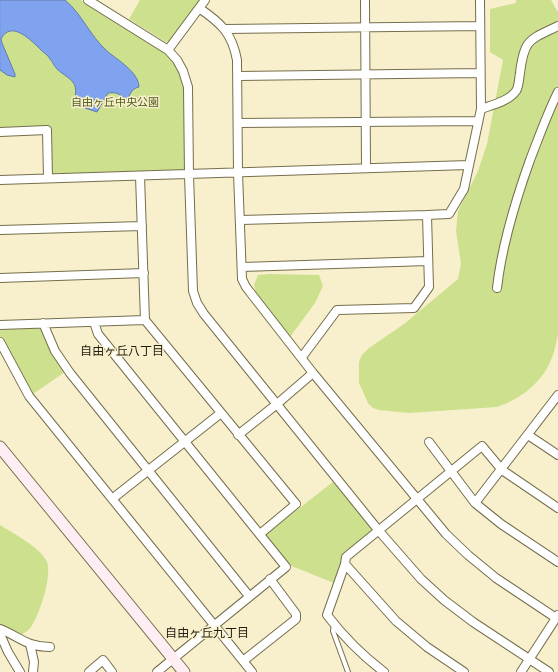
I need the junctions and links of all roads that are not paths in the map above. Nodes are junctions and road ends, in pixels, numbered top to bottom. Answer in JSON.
{"nodes":[{"id":1,"x":88,"y":0,"type":"edge"},
{"id":2,"x":204,"y":0,"type":"edge"},
{"id":3,"x":365,"y":0,"type":"edge"},
{"id":4,"x":480,"y":0,"type":"edge"},
{"id":5,"x":199,"y":8,"type":"junction"},
{"id":6,"x":480,"y":26,"type":"junction"},
{"id":7,"x":558,"y":26,"type":"edge"},
{"id":8,"x":365,"y":27,"type":"junction"},
{"id":9,"x":225,"y":29,"type":"junction"},
{"id":10,"x":168,"y":50,"type":"junction"},
{"id":11,"x":480,"y":73,"type":"junction"},
{"id":12,"x":366,"y":74,"type":"junction"},
{"id":13,"x":238,"y":76,"type":"junction"},
{"id":14,"x":558,"y":92,"type":"edge"},
{"id":15,"x":480,"y":110,"type":"junction"},
{"id":16,"x":478,"y":121,"type":"junction"},
{"id":17,"x":366,"y":122,"type":"junction"},
{"id":18,"x":238,"y":123,"type":"junction"},
{"id":19,"x":0,"y":132,"type":"edge"},
{"id":20,"x":468,"y":165,"type":"junction"},
{"id":21,"x":366,"y":168,"type":"junction"},
{"id":22,"x":238,"y":173,"type":"junction"},
{"id":23,"x":189,"y":175,"type":"junction"},
{"id":24,"x":140,"y":176,"type":"junction"},
{"id":25,"x":48,"y":178,"type":"junction"},
{"id":26,"x":0,"y":180,"type":"edge"},
{"id":27,"x":427,"y":215,"type":"junction"},
{"id":28,"x":241,"y":220,"type":"junction"},
{"id":29,"x":142,"y":226,"type":"junction"},
{"id":30,"x":0,"y":230,"type":"edge"},
{"id":31,"x":428,"y":261,"type":"junction"},
{"id":32,"x":242,"y":266,"type":"junction"},
{"id":33,"x":144,"y":273,"type":"junction"},
{"id":34,"x":0,"y":278,"type":"edge"},
{"id":35,"x":497,"y":288,"type":"dead end"},
{"id":36,"x":145,"y":320,"type":"junction"},
{"id":37,"x":94,"y":322,"type":"junction"},
{"id":38,"x":43,"y":323,"type":"junction"},
{"id":39,"x":0,"y":325,"type":"edge"},
{"id":40,"x":0,"y":342,"type":"edge"},
{"id":41,"x":302,"y":357,"type":"junction"},
{"id":42,"x":313,"y":373,"type":"junction"},
{"id":43,"x":557,"y":399,"type":"edge"},
{"id":44,"x":277,"y":404,"type":"junction"},
{"id":45,"x":221,"y":413,"type":"junction"},
{"id":46,"x":238,"y":435,"type":"junction"},
{"id":47,"x":528,"y":435,"type":"junction"},
{"id":48,"x":184,"y":441,"type":"junction"},
{"id":49,"x":429,"y":442,"type":"dead end"},
{"id":50,"x":0,"y":447,"type":"edge"},
{"id":51,"x":558,"y":455,"type":"edge"},
{"id":52,"x":148,"y":470,"type":"junction"},
{"id":53,"x":502,"y":470,"type":"junction"},
{"id":54,"x":451,"y":472,"type":"junction"},
{"id":55,"x":112,"y":499,"type":"junction"},
{"id":56,"x":417,"y":500,"type":"junction"},
{"id":57,"x":475,"y":504,"type":"junction"},
{"id":58,"x":558,"y":508,"type":"edge"},
{"id":59,"x":379,"y":531,"type":"junction"},
{"id":60,"x":260,"y":534,"type":"junction"},
{"id":61,"x":558,"y":562,"type":"edge"},
{"id":62,"x":345,"y":564,"type":"junction"},
{"id":63,"x":270,"y":580,"type":"junction"},
{"id":64,"x":249,"y":596,"type":"junction"},
{"id":65,"x":557,"y":617,"type":"edge"},
{"id":66,"x":334,"y":624,"type":"junction"},
{"id":67,"x":214,"y":625,"type":"junction"},
{"id":68,"x":0,"y":629,"type":"edge"},
{"id":69,"x":0,"y":634,"type":"edge"},
{"id":70,"x":30,"y":644,"type":"junction"},
{"id":71,"x":50,"y":647,"type":"dead end"},
{"id":72,"x":173,"y":659,"type":"junction"},
{"id":73,"x":530,"y":659,"type":"junction"},
{"id":74,"x":243,"y":661,"type":"junction"},
{"id":75,"x":462,"y":671,"type":"edge"},
{"id":76,"x":20,"y":672,"type":"edge"},
{"id":77,"x":33,"y":672,"type":"edge"},
{"id":78,"x":89,"y":672,"type":"edge"},
{"id":79,"x":112,"y":672,"type":"edge"},
{"id":80,"x":157,"y":672,"type":"edge"},
{"id":81,"x":184,"y":672,"type":"edge"},
{"id":82,"x":252,"y":672,"type":"edge"},
{"id":83,"x":348,"y":672,"type":"edge"},
{"id":84,"x":384,"y":672,"type":"edge"},
{"id":85,"x":521,"y":672,"type":"edge"},
{"id":86,"x":549,"y":672,"type":"edge"}],
"edges":[{"from":1,"to":10,"type":"street"},
{"from":2,"to":5,"type":"street"},
{"from":3,"to":8,"type":"street"},
{"from":4,"to":6,"type":"street"},
{"from":5,"to":9,"type":"street"},
{"from":5,"to":10,"type":"street"},
{"from":6,"to":8,"type":"street"},
{"from":6,"to":11,"type":"street"},
{"from":7,"to":15,"type":"street"},
{"from":8,"to":9,"type":"street"},
{"from":8,"to":12,"type":"street"},
{"from":9,"to":13,"type":"street"},
{"from":10,"to":23,"type":"street"},
{"from":11,"to":12,"type":"street"},
{"from":11,"to":15,"type":"street"},
{"from":12,"to":13,"type":"street"},
{"from":12,"to":17,"type":"street"},
{"from":13,"to":18,"type":"street"},
{"from":14,"to":35,"type":"street"},
{"from":15,"to":16,"type":"street"},
{"from":16,"to":17,"type":"street"},
{"from":16,"to":20,"type":"street"},
{"from":17,"to":18,"type":"street"},
{"from":17,"to":21,"type":"street"},
{"from":18,"to":22,"type":"street"},
{"from":19,"to":25,"type":"street"},
{"from":20,"to":21,"type":"street"},
{"from":20,"to":27,"type":"street"},
{"from":21,"to":22,"type":"street"},
{"from":22,"to":23,"type":"street"},
{"from":22,"to":28,"type":"street"},
{"from":23,"to":24,"type":"street"},
{"from":23,"to":44,"type":"street"},
{"from":24,"to":25,"type":"street"},
{"from":24,"to":29,"type":"street"},
{"from":25,"to":26,"type":"street"},
{"from":27,"to":28,"type":"street"},
{"from":27,"to":31,"type":"street"},
{"from":28,"to":32,"type":"street"},
{"from":29,"to":30,"type":"street"},
{"from":29,"to":33,"type":"street"},
{"from":31,"to":32,"type":"street"},
{"from":31,"to":41,"type":"street"},
{"from":32,"to":41,"type":"street"},
{"from":33,"to":34,"type":"street"},
{"from":33,"to":36,"type":"street"},
{"from":36,"to":37,"type":"street"},
{"from":36,"to":45,"type":"street"},
{"from":37,"to":38,"type":"street"},
{"from":37,"to":48,"type":"street"},
{"from":38,"to":39,"type":"street"},
{"from":38,"to":52,"type":"street"},
{"from":40,"to":55,"type":"street"},
{"from":41,"to":42,"type":"street"},
{"from":42,"to":44,"type":"street"},
{"from":42,"to":56,"type":"street"},
{"from":43,"to":47,"type":"street"},
{"from":44,"to":46,"type":"street"},
{"from":44,"to":59,"type":"street"},
{"from":45,"to":46,"type":"street"},
{"from":45,"to":48,"type":"street"},
{"from":46,"to":60,"type":"street"},
{"from":47,"to":51,"type":"street"},
{"from":47,"to":53,"type":"street"},
{"from":48,"to":52,"type":"street"},
{"from":48,"to":60,"type":"street"},
{"from":49,"to":54,"type":"street"},
{"from":50,"to":72,"type":"street"},
{"from":52,"to":55,"type":"street"},
{"from":52,"to":64,"type":"street"},
{"from":53,"to":54,"type":"street"},
{"from":53,"to":57,"type":"street"},
{"from":53,"to":58,"type":"street"},
{"from":54,"to":56,"type":"street"},
{"from":54,"to":57,"type":"street"},
{"from":55,"to":67,"type":"street"},
{"from":56,"to":59,"type":"street"},
{"from":56,"to":65,"type":"street"},
{"from":57,"to":61,"type":"street"},
{"from":59,"to":62,"type":"street"},
{"from":59,"to":73,"type":"street"},
{"from":60,"to":63,"type":"street"},
{"from":62,"to":66,"type":"street"},
{"from":62,"to":75,"type":"street"},
{"from":63,"to":64,"type":"street"},
{"from":63,"to":74,"type":"street"},
{"from":64,"to":67,"type":"street"},
{"from":65,"to":73,"type":"street"},
{"from":66,"to":83,"type":"lane"},
{"from":66,"to":84,"type":"street"},
{"from":67,"to":72,"type":"street"},
{"from":67,"to":74,"type":"street"},
{"from":68,"to":70,"type":"street"},
{"from":69,"to":76,"type":"street"},
{"from":70,"to":71,"type":"street"},
{"from":70,"to":77,"type":"street"},
{"from":72,"to":80,"type":"street"},
{"from":72,"to":81,"type":"street"},
{"from":73,"to":85,"type":"street"},
{"from":73,"to":86,"type":"street"},
{"from":74,"to":82,"type":"street"},
{"from":78,"to":79,"type":"street"}]}
